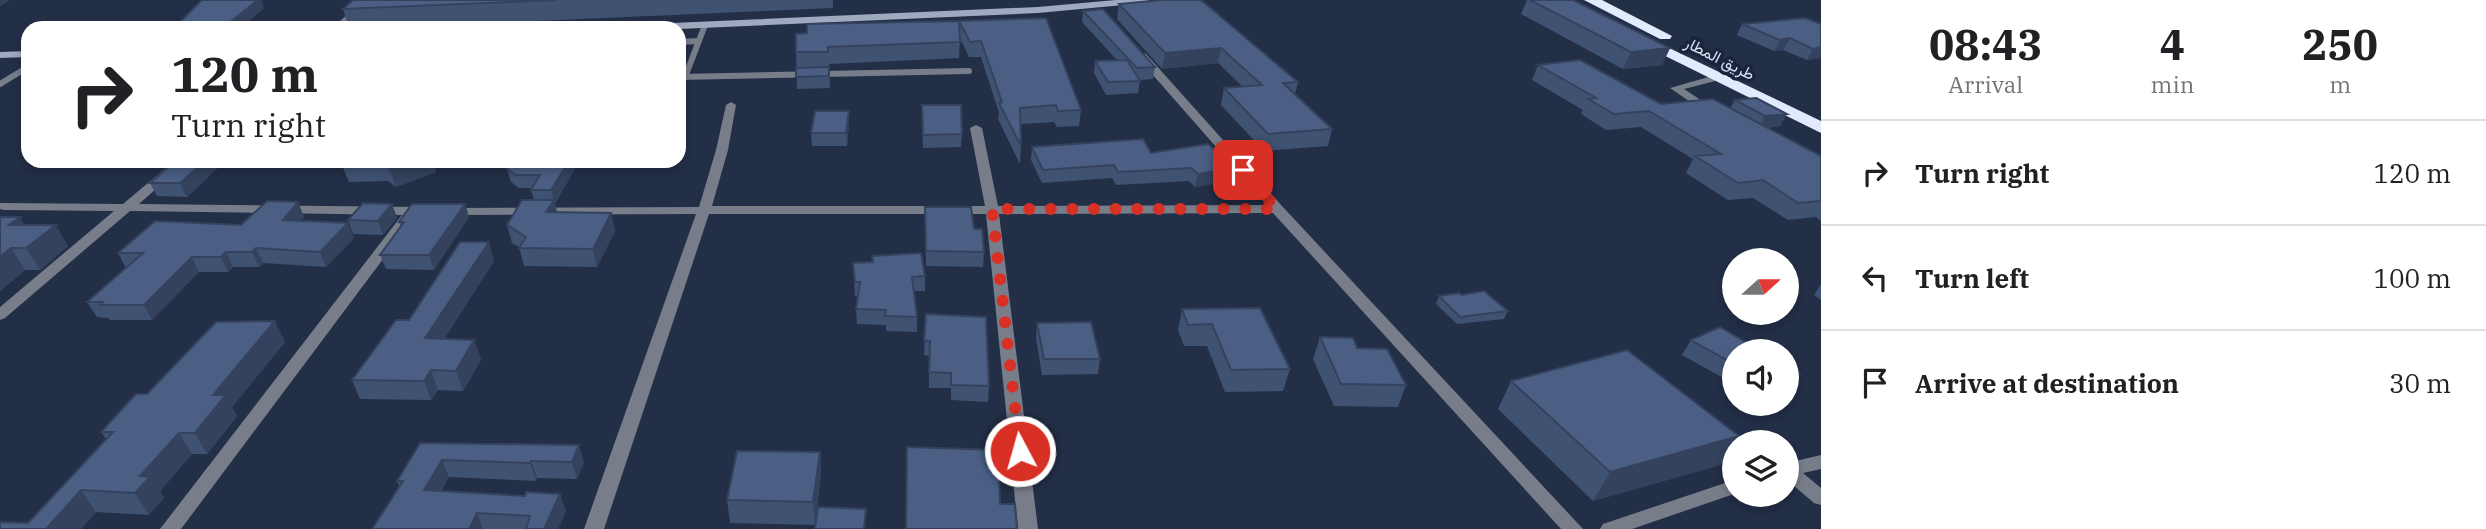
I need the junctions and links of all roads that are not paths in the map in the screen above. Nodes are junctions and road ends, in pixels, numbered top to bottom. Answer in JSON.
{"nodes":[{"id":1,"x":369,"y":0,"type":"edge"},
{"id":2,"x":1145,"y":0,"type":"edge"},
{"id":3,"x":1584,"y":3,"type":"edge"},
{"id":4,"x":345,"y":21,"type":"edge"},
{"id":5,"x":705,"y":24,"type":"junction"},
{"id":6,"x":686,"y":25,"type":"edge"},
{"id":7,"x":698,"y":41,"type":"junction"},
{"id":8,"x":686,"y":42,"type":"edge"},
{"id":9,"x":1133,"y":46,"type":"edge"},
{"id":10,"x":21,"y":54,"type":"edge"},
{"id":11,"x":0,"y":55,"type":"edge"},
{"id":12,"x":21,"y":71,"type":"edge"},
{"id":13,"x":969,"y":71,"type":"dead end"},
{"id":14,"x":686,"y":72,"type":"edge"},
{"id":15,"x":686,"y":76,"type":"edge"},
{"id":16,"x":1718,"y":77,"type":"junction"},
{"id":17,"x":0,"y":84,"type":"edge"},
{"id":18,"x":731,"y":105,"type":"dead end"},
{"id":19,"x":1821,"y":112,"type":"edge"},
{"id":20,"x":1726,"y":118,"type":"edge"},
{"id":21,"x":976,"y":128,"type":"dead end"},
{"id":22,"x":1821,"y":128,"type":"edge"},
{"id":23,"x":173,"y":168,"type":"edge"},
{"id":24,"x":4,"y":206,"type":"dead end"},
{"id":25,"x":126,"y":208,"type":"junction"},
{"id":26,"x":992,"y":209,"type":"junction"},
{"id":27,"x":1277,"y":209,"type":"junction"},
{"id":28,"x":412,"y":211,"type":"junction"},
{"id":29,"x":704,"y":211,"type":"junction"},
{"id":30,"x":0,"y":315,"type":"edge"},
{"id":31,"x":1821,"y":462,"type":"edge"},
{"id":32,"x":1799,"y":467,"type":"edge"},
{"id":33,"x":1799,"y":480,"type":"edge"},
{"id":34,"x":1722,"y":491,"type":"edge"},
{"id":35,"x":1821,"y":498,"type":"edge"},
{"id":36,"x":170,"y":529,"type":"edge"},
{"id":37,"x":594,"y":529,"type":"edge"},
{"id":38,"x":1028,"y":529,"type":"edge"},
{"id":39,"x":1573,"y":529,"type":"edge"},
{"id":40,"x":1610,"y":529,"type":"edge"}],
"edges":[{"from":1,"to":4,"type":"street"},
{"from":2,"to":5,"type":"street"},
{"from":3,"to":16,"type":"highway","name":"طريق المطار"},
{"from":3,"to":19,"type":"highway","name":"طريق المطار"},
{"from":5,"to":6,"type":"street"},
{"from":5,"to":7,"type":"lane"},
{"from":7,"to":8,"type":"lane"},
{"from":7,"to":14,"type":"lane"},
{"from":9,"to":27,"type":"street"},
{"from":10,"to":11,"type":"street"},
{"from":12,"to":17,"type":"lane"},
{"from":13,"to":15,"type":"lane"},
{"from":16,"to":20,"type":"street"},
{"from":16,"to":22,"type":"highway","name":"طريق المطار"},
{"from":18,"to":29,"type":"street"},
{"from":21,"to":26,"type":"street"},
{"from":23,"to":25,"type":"street"},
{"from":24,"to":25,"type":"street"},
{"from":25,"to":28,"type":"street"},
{"from":25,"to":30,"type":"street"},
{"from":26,"to":27,"type":"street"},
{"from":26,"to":29,"type":"street"},
{"from":26,"to":38,"type":"street"},
{"from":27,"to":39,"type":"street"},
{"from":28,"to":29,"type":"street"},
{"from":28,"to":36,"type":"street"},
{"from":29,"to":37,"type":"street"},
{"from":31,"to":32,"type":"street"},
{"from":33,"to":35,"type":"street"},
{"from":34,"to":40,"type":"street"}]}
